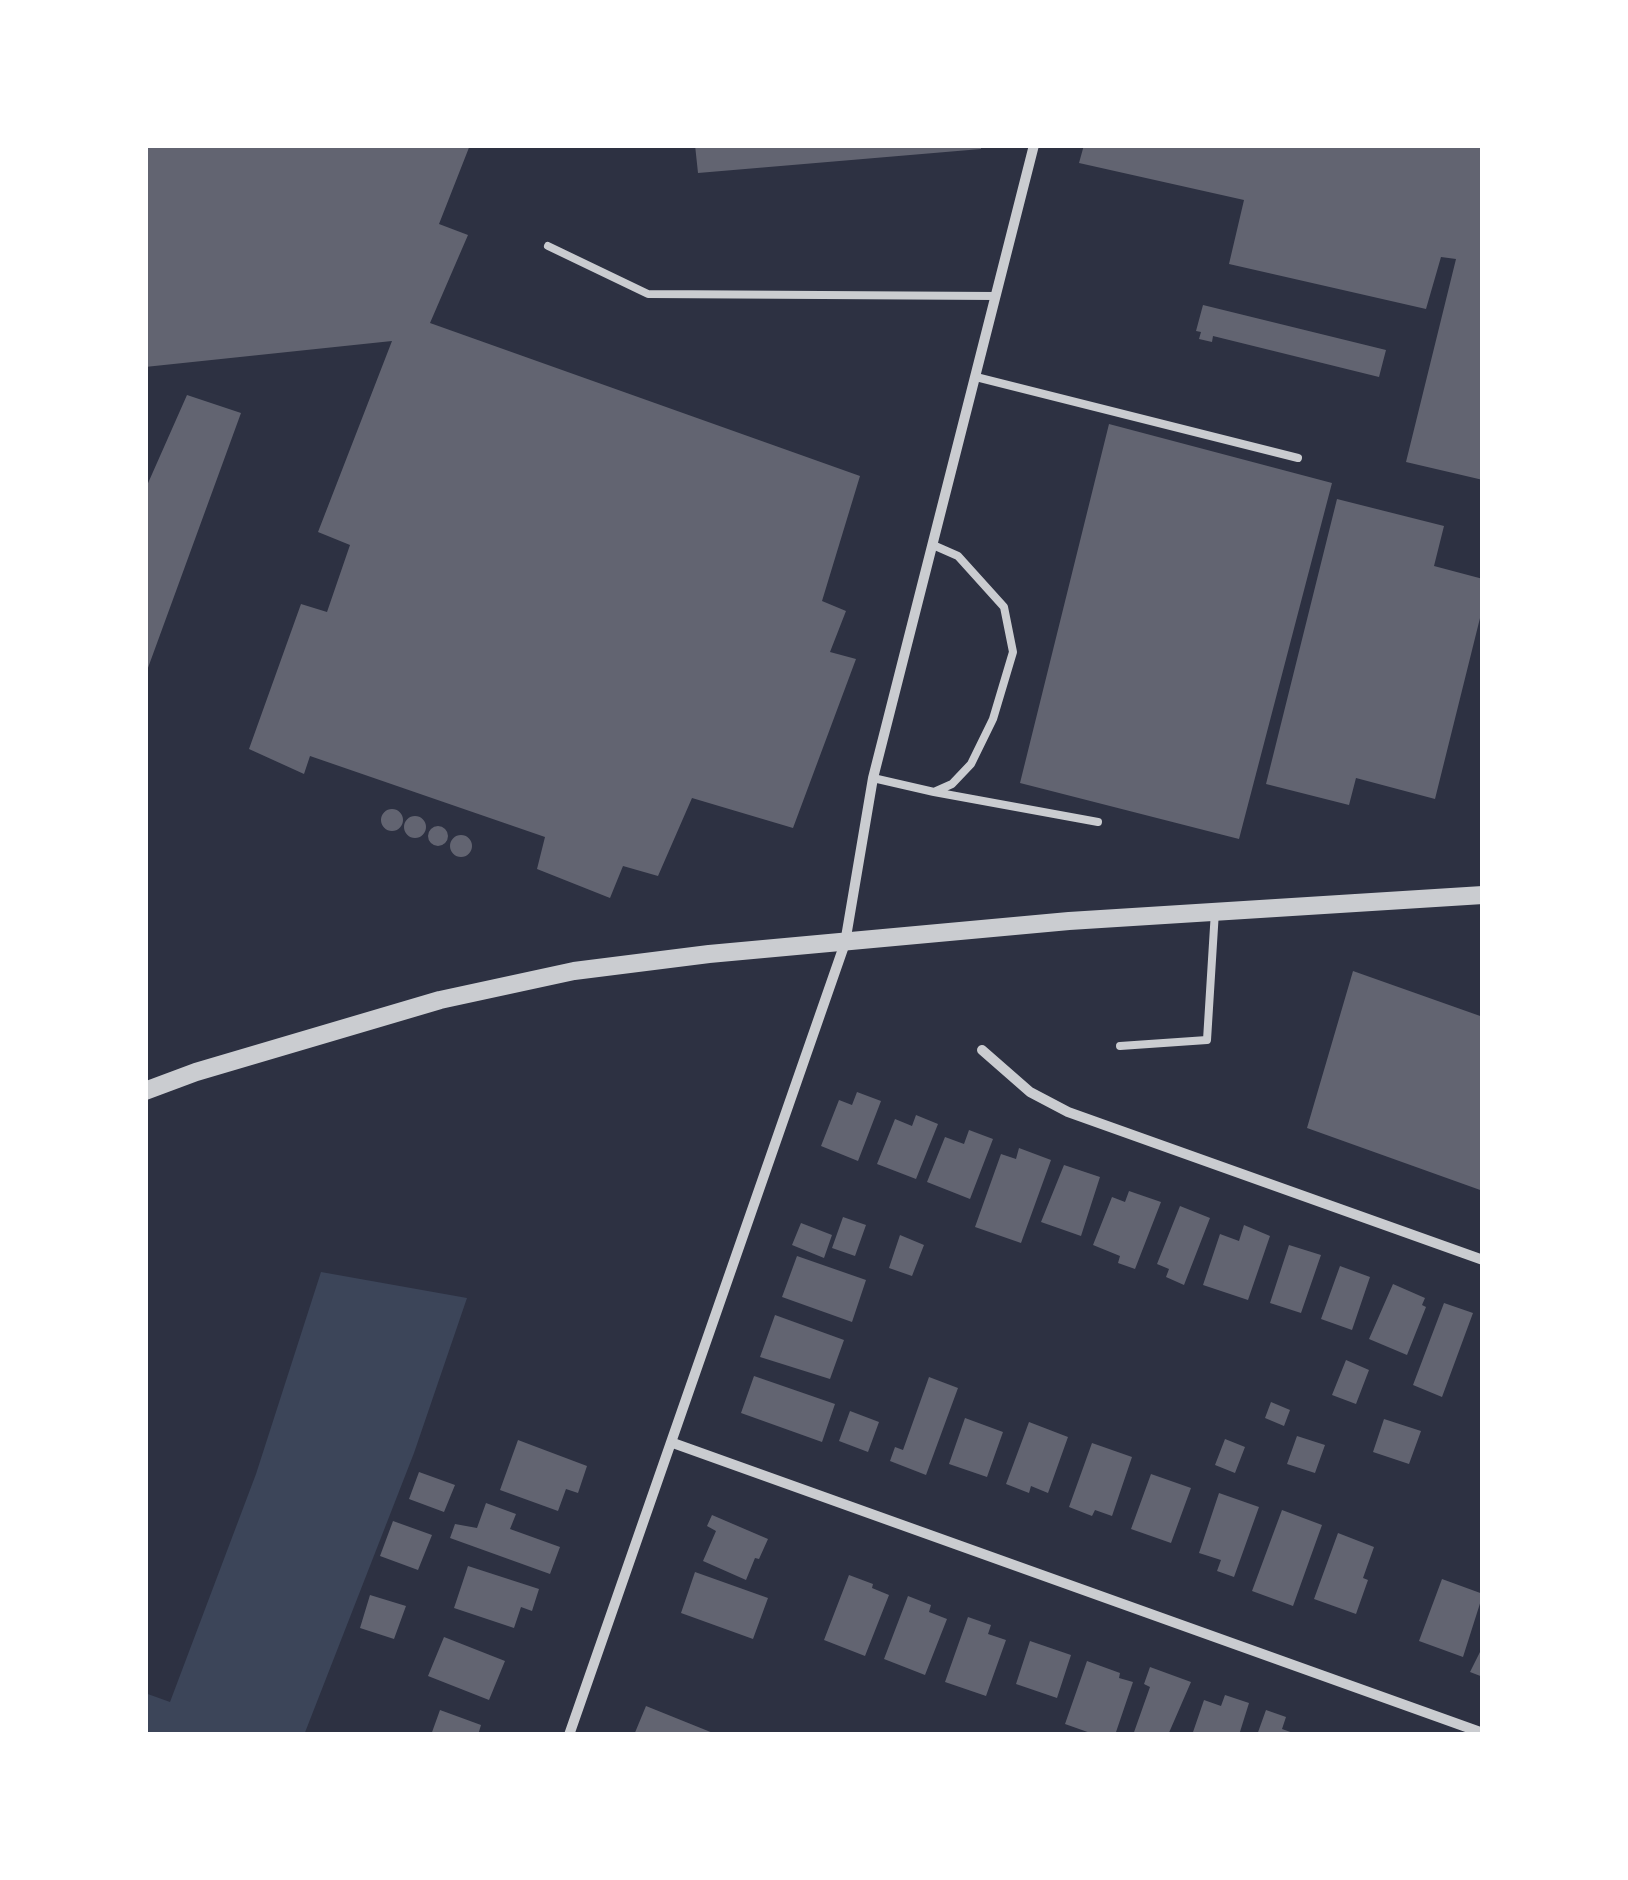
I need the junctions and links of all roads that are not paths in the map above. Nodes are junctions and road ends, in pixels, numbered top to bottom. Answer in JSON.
{"nodes":[{"id":1,"x":1034,"y":145,"type":"edge"},
{"id":2,"x":548,"y":246,"type":"dead end"},
{"id":3,"x":996,"y":296,"type":"junction"},
{"id":4,"x":976,"y":377,"type":"junction"},
{"id":5,"x":1298,"y":458,"type":"dead end"},
{"id":6,"x":932,"y":545,"type":"junction"},
{"id":7,"x":873,"y":778,"type":"junction"},
{"id":8,"x":934,"y":792,"type":"junction"},
{"id":9,"x":1098,"y":822,"type":"dead end"},
{"id":10,"x":1483,"y":894,"type":"edge"},
{"id":11,"x":1215,"y":911,"type":"junction"},
{"id":12,"x":845,"y":942,"type":"junction"},
{"id":13,"x":1120,"y":1046,"type":"dead end"},
{"id":14,"x":982,"y":1050,"type":"dead end"},
{"id":15,"x":145,"y":1091,"type":"edge"},
{"id":16,"x":1483,"y":1260,"type":"edge"},
{"id":17,"x":673,"y":1443,"type":"junction"},
{"id":18,"x":1483,"y":1734,"type":"edge"},
{"id":19,"x":569,"y":1735,"type":"edge"}],
"edges":[{"from":1,"to":3,"type":"street"},
{"from":2,"to":3,"type":"lane"},
{"from":3,"to":4,"type":"street"},
{"from":4,"to":5,"type":"lane"},
{"from":4,"to":6,"type":"street"},
{"from":6,"to":7,"type":"street"},
{"from":6,"to":8,"type":"lane"},
{"from":7,"to":8,"type":"lane"},
{"from":7,"to":12,"type":"street"},
{"from":8,"to":9,"type":"lane"},
{"from":10,"to":11,"type":"street"},
{"from":11,"to":12,"type":"street"},
{"from":11,"to":13,"type":"lane"},
{"from":12,"to":15,"type":"street"},
{"from":12,"to":17,"type":"street"},
{"from":14,"to":16,"type":"street"},
{"from":17,"to":18,"type":"street"},
{"from":17,"to":19,"type":"street"}]}
